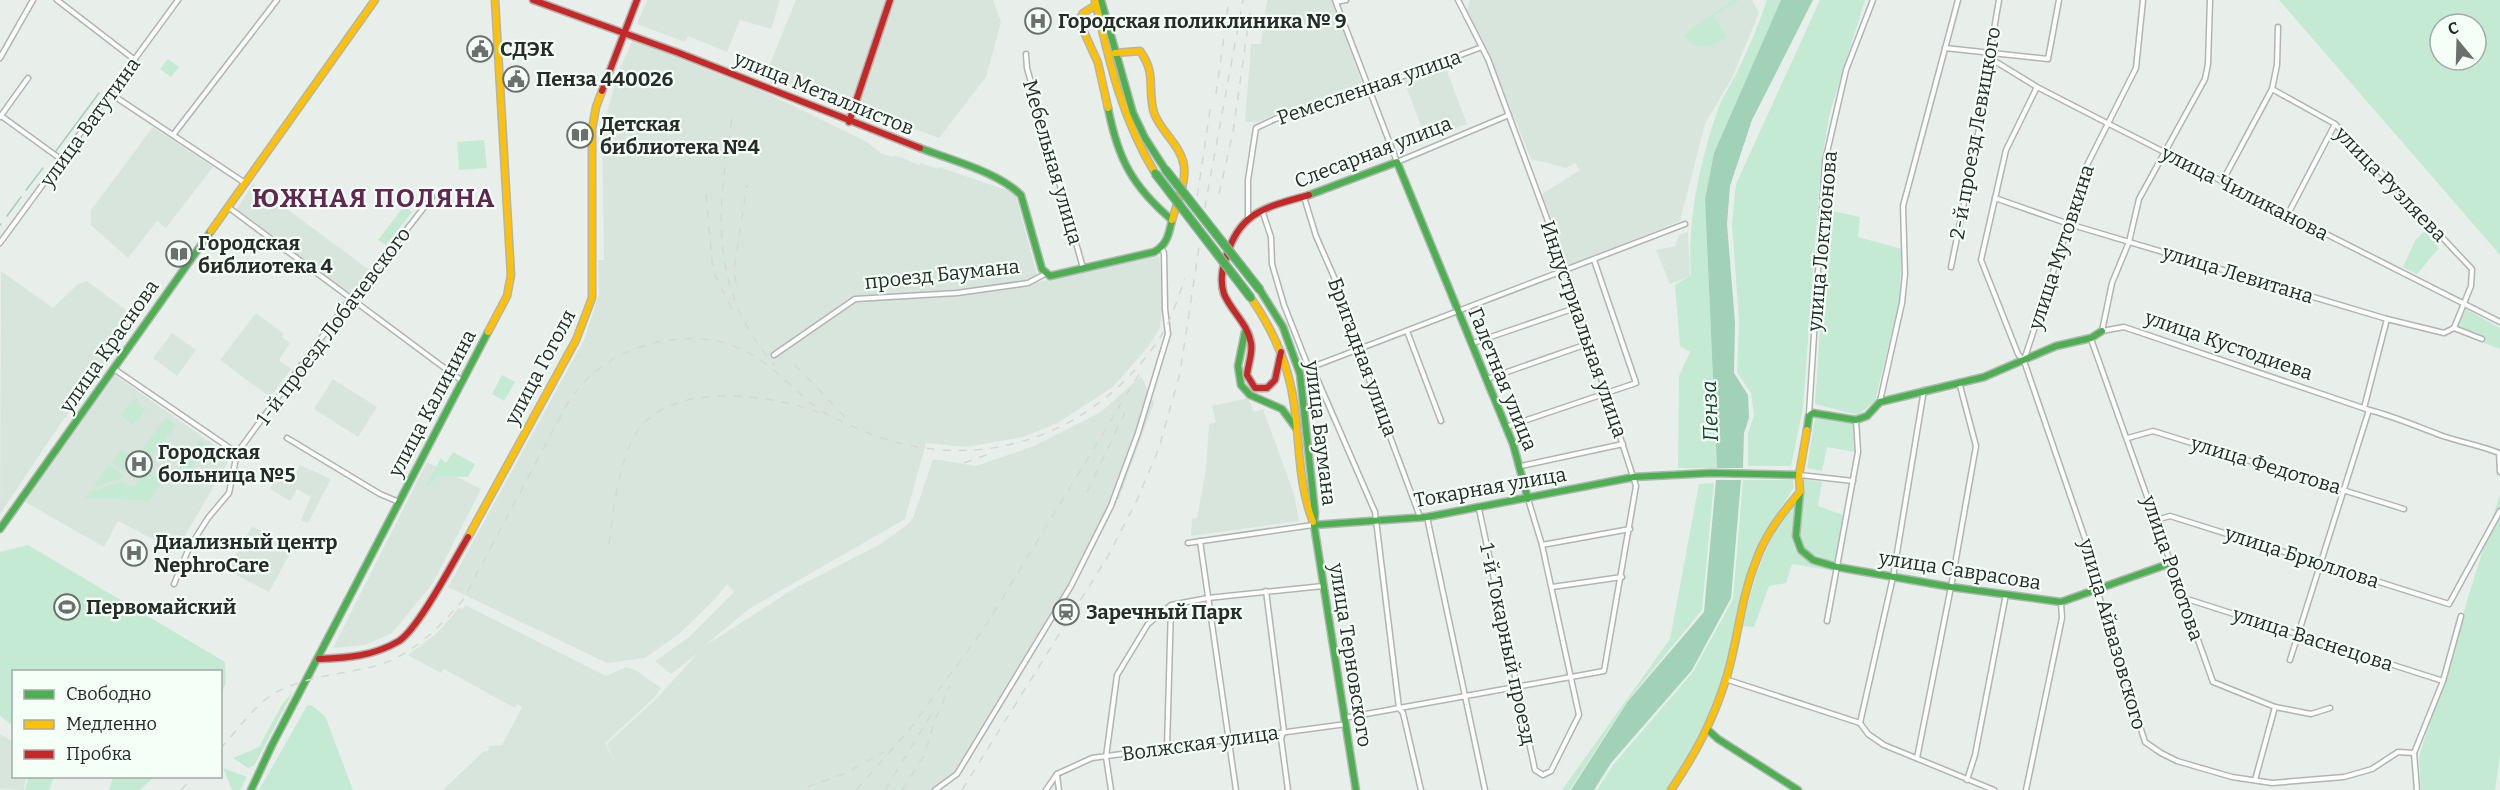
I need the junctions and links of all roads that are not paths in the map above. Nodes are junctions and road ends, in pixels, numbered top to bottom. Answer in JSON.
{"nodes":[{"id":1,"x":33,"y":0,"type":"edge"},
{"id":2,"x":57,"y":0,"type":"edge"},
{"id":3,"x":178,"y":0,"type":"edge"},
{"id":4,"x":277,"y":0,"type":"edge"},
{"id":5,"x":375,"y":0,"type":"edge"},
{"id":6,"x":495,"y":0,"type":"edge"},
{"id":7,"x":533,"y":0,"type":"edge"},
{"id":8,"x":637,"y":0,"type":"edge"},
{"id":9,"x":890,"y":0,"type":"edge"},
{"id":10,"x":1346,"y":0,"type":"edge"},
{"id":11,"x":1458,"y":0,"type":"edge"},
{"id":12,"x":1872,"y":0,"type":"edge"},
{"id":13,"x":1958,"y":0,"type":"edge"},
{"id":14,"x":1999,"y":0,"type":"edge"},
{"id":15,"x":2060,"y":0,"type":"edge"},
{"id":16,"x":2143,"y":0,"type":"edge"},
{"id":17,"x":2210,"y":0,"type":"edge"},
{"id":18,"x":1336,"y":1,"type":"edge"},
{"id":19,"x":1097,"y":2,"type":"edge"},
{"id":20,"x":2278,"y":27,"type":"dead end"},
{"id":21,"x":623,"y":33,"type":"junction"},
{"id":22,"x":1482,"y":47,"type":"junction"},
{"id":23,"x":1945,"y":48,"type":"junction"},
{"id":24,"x":1114,"y":53,"type":"junction"},
{"id":25,"x":1990,"y":53,"type":"junction"},
{"id":26,"x":1026,"y":54,"type":"dead end"},
{"id":27,"x":0,"y":58,"type":"edge"},
{"id":28,"x":135,"y":60,"type":"junction"},
{"id":29,"x":1993,"y":60,"type":"junction"},
{"id":30,"x":28,"y":78,"type":"dead end"},
{"id":31,"x":2037,"y":87,"type":"junction"},
{"id":32,"x":1369,"y":89,"type":"junction"},
{"id":33,"x":2272,"y":90,"type":"junction"},
{"id":34,"x":111,"y":94,"type":"junction"},
{"id":35,"x":1509,"y":115,"type":"junction"},
{"id":36,"x":0,"y":116,"type":"edge"},
{"id":37,"x":849,"y":122,"type":"junction"},
{"id":38,"x":2107,"y":123,"type":"junction"},
{"id":39,"x":2335,"y":124,"type":"junction"},
{"id":40,"x":173,"y":135,"type":"junction"},
{"id":41,"x":2164,"y":152,"type":"junction"},
{"id":42,"x":62,"y":160,"type":"junction"},
{"id":43,"x":1397,"y":162,"type":"junction"},
{"id":44,"x":2222,"y":182,"type":"junction"},
{"id":45,"x":245,"y":183,"type":"junction"},
{"id":46,"x":432,"y":197,"type":"dead end"},
{"id":47,"x":1304,"y":197,"type":"junction"},
{"id":48,"x":1995,"y":198,"type":"junction"},
{"id":49,"x":228,"y":207,"type":"junction"},
{"id":50,"x":1262,"y":210,"type":"junction"},
{"id":51,"x":2287,"y":216,"type":"junction"},
{"id":52,"x":1248,"y":217,"type":"junction"},
{"id":53,"x":1172,"y":220,"type":"junction"},
{"id":54,"x":1685,"y":224,"type":"dead end"},
{"id":55,"x":2069,"y":224,"type":"junction"},
{"id":56,"x":2129,"y":242,"type":"junction"},
{"id":57,"x":0,"y":243,"type":"edge"},
{"id":58,"x":1162,"y":249,"type":"junction"},
{"id":59,"x":1594,"y":260,"type":"junction"},
{"id":60,"x":1951,"y":267,"type":"dead end"},
{"id":61,"x":1083,"y":269,"type":"junction"},
{"id":62,"x":1566,"y":270,"type":"junction"},
{"id":63,"x":1045,"y":274,"type":"junction"},
{"id":64,"x":350,"y":299,"type":"junction"},
{"id":65,"x":2465,"y":304,"type":"junction"},
{"id":66,"x":1578,"y":307,"type":"junction"},
{"id":67,"x":1459,"y":312,"type":"junction"},
{"id":68,"x":2387,"y":319,"type":"junction"},
{"id":69,"x":2500,"y":322,"type":"edge"},
{"id":70,"x":1244,"y":326,"type":"junction"},
{"id":71,"x":2454,"y":328,"type":"junction"},
{"id":72,"x":1407,"y":331,"type":"junction"},
{"id":73,"x":2102,"y":332,"type":"junction"},
{"id":74,"x":2091,"y":338,"type":"junction"},
{"id":75,"x":2482,"y":339,"type":"dead end"},
{"id":76,"x":1473,"y":343,"type":"junction"},
{"id":77,"x":1590,"y":343,"type":"junction"},
{"id":78,"x":1359,"y":349,"type":"junction"},
{"id":79,"x":1281,"y":352,"type":"junction"},
{"id":80,"x":774,"y":355,"type":"dead end"},
{"id":81,"x":2024,"y":361,"type":"junction"},
{"id":82,"x":1312,"y":367,"type":"junction"},
{"id":83,"x":114,"y":368,"type":"junction"},
{"id":84,"x":1487,"y":379,"type":"junction"},
{"id":85,"x":463,"y":381,"type":"junction"},
{"id":86,"x":1959,"y":382,"type":"junction"},
{"id":87,"x":1924,"y":390,"type":"junction"},
{"id":88,"x":1607,"y":394,"type":"junction"},
{"id":89,"x":1880,"y":402,"type":"junction"},
{"id":90,"x":2366,"y":409,"type":"junction"},
{"id":91,"x":1809,"y":416,"type":"junction"},
{"id":92,"x":1856,"y":420,"type":"junction"},
{"id":93,"x":1440,"y":422,"type":"dead end"},
{"id":94,"x":1506,"y":427,"type":"junction"},
{"id":95,"x":1296,"y":428,"type":"junction"},
{"id":96,"x":287,"y":438,"type":"dead end"},
{"id":97,"x":2128,"y":438,"type":"junction"},
{"id":98,"x":1623,"y":444,"type":"junction"},
{"id":99,"x":237,"y":453,"type":"junction"},
{"id":100,"x":2499,"y":453,"type":"edge"},
{"id":101,"x":1521,"y":466,"type":"junction"},
{"id":102,"x":2500,"y":471,"type":"edge"},
{"id":103,"x":1799,"y":475,"type":"junction"},
{"id":104,"x":1634,"y":477,"type":"junction"},
{"id":105,"x":1853,"y":481,"type":"junction"},
{"id":106,"x":2344,"y":488,"type":"junction"},
{"id":107,"x":1800,"y":492,"type":"junction"},
{"id":108,"x":1528,"y":499,"type":"junction"},
{"id":109,"x":399,"y":502,"type":"junction"},
{"id":110,"x":1479,"y":509,"type":"junction"},
{"id":111,"x":2404,"y":509,"type":"dead end"},
{"id":112,"x":2500,"y":511,"type":"edge"},
{"id":113,"x":1423,"y":517,"type":"junction"},
{"id":114,"x":1375,"y":520,"type":"junction"},
{"id":115,"x":2156,"y":520,"type":"junction"},
{"id":116,"x":1314,"y":525,"type":"junction"},
{"id":117,"x":0,"y":529,"type":"edge"},
{"id":118,"x":1630,"y":529,"type":"junction"},
{"id":119,"x":1200,"y":541,"type":"junction"},
{"id":120,"x":1188,"y":543,"type":"dead end"},
{"id":121,"x":1542,"y":545,"type":"junction"},
{"id":122,"x":2171,"y":563,"type":"junction"},
{"id":123,"x":2321,"y":563,"type":"junction"},
{"id":124,"x":1837,"y":567,"type":"junction"},
{"id":125,"x":1622,"y":577,"type":"junction"},
{"id":126,"x":1893,"y":577,"type":"junction"},
{"id":127,"x":174,"y":584,"type":"dead end"},
{"id":128,"x":1324,"y":586,"type":"junction"},
{"id":129,"x":1552,"y":587,"type":"junction"},
{"id":130,"x":1951,"y":587,"type":"junction"},
{"id":131,"x":2102,"y":588,"type":"junction"},
{"id":132,"x":1266,"y":591,"type":"junction"},
{"id":133,"x":2006,"y":594,"type":"junction"},
{"id":134,"x":2183,"y":597,"type":"junction"},
{"id":135,"x":1208,"y":598,"type":"junction"},
{"id":136,"x":2061,"y":602,"type":"junction"},
{"id":137,"x":1172,"y":605,"type":"junction"},
{"id":138,"x":2461,"y":616,"type":"dead end"},
{"id":139,"x":1827,"y":621,"type":"dead end"},
{"id":140,"x":2298,"y":634,"type":"junction"},
{"id":141,"x":319,"y":659,"type":"junction"},
{"id":142,"x":2290,"y":660,"type":"dead end"},
{"id":143,"x":1604,"y":671,"type":"joint"},
{"id":144,"x":1571,"y":677,"type":"junction"},
{"id":145,"x":1725,"y":679,"type":"junction"},
{"id":146,"x":2443,"y":681,"type":"junction"},
{"id":147,"x":1516,"y":688,"type":"junction"},
{"id":148,"x":1464,"y":697,"type":"junction"},
{"id":149,"x":2275,"y":707,"type":"junction"},
{"id":150,"x":1399,"y":708,"type":"junction"},
{"id":151,"x":2330,"y":708,"type":"dead end"},
{"id":152,"x":1345,"y":721,"type":"junction"},
{"id":153,"x":1860,"y":723,"type":"junction"},
{"id":154,"x":1708,"y":730,"type":"junction"},
{"id":155,"x":1284,"y":731,"type":"junction"},
{"id":156,"x":1229,"y":739,"type":"junction"},
{"id":157,"x":1167,"y":748,"type":"junction"},
{"id":158,"x":2414,"y":753,"type":"junction"},
{"id":159,"x":1106,"y":757,"type":"junction"},
{"id":160,"x":1917,"y":758,"type":"junction"},
{"id":161,"x":1057,"y":774,"type":"junction"},
{"id":162,"x":1543,"y":775,"type":"joint"},
{"id":163,"x":1967,"y":780,"type":"junction"},
{"id":164,"x":2255,"y":780,"type":"junction"},
{"id":165,"x":1236,"y":789,"type":"edge"},
{"id":166,"x":251,"y":790,"type":"edge"},
{"id":167,"x":934,"y":790,"type":"edge"},
{"id":168,"x":1047,"y":790,"type":"edge"},
{"id":169,"x":1059,"y":790,"type":"edge"},
{"id":170,"x":1111,"y":790,"type":"edge"},
{"id":171,"x":1228,"y":790,"type":"edge"},
{"id":172,"x":1288,"y":790,"type":"edge"},
{"id":173,"x":1356,"y":790,"type":"edge"},
{"id":174,"x":1421,"y":790,"type":"edge"},
{"id":175,"x":1485,"y":790,"type":"edge"},
{"id":176,"x":1671,"y":790,"type":"edge"},
{"id":177,"x":1798,"y":790,"type":"edge"},
{"id":178,"x":1994,"y":790,"type":"edge"},
{"id":179,"x":2026,"y":790,"type":"edge"},
{"id":180,"x":2417,"y":790,"type":"edge"}],
"edges":[{"from":1,"to":27,"type":"street"},
{"from":2,"to":28,"type":"street"},
{"from":3,"to":28,"type":"street","name":"улица Ватутина"},
{"from":4,"to":40,"type":"street"},
{"from":5,"to":45,"type":"street","name":"улица Краснова"},
{"from":6,"to":85,"type":"street","name":"улица Калинина"},
{"from":7,"to":21,"type":"street","name":"улица Металлистов"},
{"from":8,"to":21,"type":"street","name":"улица Гоголя"},
{"from":9,"to":37,"type":"street"},
{"from":10,"to":18,"type":"street"},
{"from":11,"to":22,"type":"street","name":"Индустриальная улица"},
{"from":12,"to":91,"type":"street","name":"улица Локтионова"},
{"from":13,"to":23,"type":"street"},
{"from":14,"to":25,"type":"street","name":"2-й проезд Левицкого"},
{"from":15,"to":25,"type":"street"},
{"from":16,"to":38,"type":"street","name":"улица Мутовкина"},
{"from":17,"to":41,"type":"street"},
{"from":18,"to":32,"type":"street","name":"Галетная улица"},
{"from":19,"to":24,"type":"street","name":"улица Баумана"},
{"from":19,"to":53,"type":"street"},
{"from":19,"to":79,"type":"street","name":"улица Баумана","bridge":true},
{"from":20,"to":33,"type":"street"},
{"from":21,"to":37,"type":"street","name":"улица Металлистов"},
{"from":21,"to":141,"type":"street","name":"улица Гоголя"},
{"from":22,"to":32,"type":"street","name":"Ремесленная улица"},
{"from":22,"to":35,"type":"street","name":"Индустриальная улица"},
{"from":23,"to":25,"type":"street"},
{"from":23,"to":89,"type":"street"},
{"from":24,"to":53,"type":"street"},
{"from":24,"to":116,"type":"street","name":"улица Баумана","bridge":true},
{"from":25,"to":29,"type":"street","name":"2-й проезд Левицкого"},
{"from":26,"to":61,"type":"street","name":"Мебельная улица"},
{"from":28,"to":34,"type":"street","name":"улица Ватутина"},
{"from":29,"to":31,"type":"street","name":"улица Чиликанова"},
{"from":29,"to":60,"type":"street","name":"2-й проезд Левицкого"},
{"from":30,"to":36,"type":"street"},
{"from":31,"to":38,"type":"street","name":"улица Чиликанова"},
{"from":31,"to":48,"type":"street","name":"улица Айвазовского"},
{"from":32,"to":43,"type":"street","name":"Галетная улица"},
{"from":32,"to":52,"type":"street","name":"Ремесленная улица"},
{"from":33,"to":39,"type":"street","name":"улица Рузляева"},
{"from":33,"to":44,"type":"street"},
{"from":34,"to":40,"type":"street"},
{"from":34,"to":42,"type":"street","name":"улица Ватутина"},
{"from":35,"to":43,"type":"street","name":"Слесарная улица"},
{"from":35,"to":62,"type":"street","name":"Индустриальная улица"},
{"from":36,"to":42,"type":"street"},
{"from":37,"to":63,"type":"street","name":"улица Металлистов"},
{"from":38,"to":41,"type":"street","name":"улица Чиликанова"},
{"from":38,"to":55,"type":"street","name":"улица Мутовкина"},
{"from":39,"to":51,"type":"street"},
{"from":39,"to":65,"type":"street","name":"улица Рузляева"},
{"from":40,"to":45,"type":"street"},
{"from":41,"to":44,"type":"street","name":"улица Чиликанова"},
{"from":41,"to":56,"type":"street"},
{"from":42,"to":57,"type":"street","name":"улица Ватутина"},
{"from":43,"to":47,"type":"street","name":"Слесарная улица"},
{"from":43,"to":67,"type":"street","name":"Галетная улица"},
{"from":44,"to":51,"type":"street","name":"улица Чиликанова"},
{"from":45,"to":49,"type":"street","name":"улица Краснова"},
{"from":46,"to":64,"type":"street","name":"1-й проезд Лобачевского"},
{"from":47,"to":50,"type":"street","name":"Слесарная улица"},
{"from":47,"to":78,"type":"street","name":"Бригадная улица"},
{"from":48,"to":55,"type":"street","name":"улица Левитана"},
{"from":48,"to":81,"type":"street","name":"улица Айвазовского"},
{"from":49,"to":64,"type":"street"},
{"from":49,"to":83,"type":"street","name":"улица Краснова"},
{"from":50,"to":52,"type":"street","name":"Слесарная улица"},
{"from":50,"to":82,"type":"street"},
{"from":51,"to":65,"type":"street","name":"улица Чиликанова"},
{"from":52,"to":70,"type":"street"},
{"from":53,"to":58,"type":"street"},
{"from":54,"to":59,"type":"street"},
{"from":55,"to":56,"type":"street","name":"улица Левитана"},
{"from":55,"to":81,"type":"street","name":"улица Мутовкина"},
{"from":56,"to":68,"type":"street","name":"улица Левитана"},
{"from":56,"to":73,"type":"street"},
{"from":58,"to":61,"type":"street","name":"проезд Баумана"},
{"from":58,"to":167,"type":"street"},
{"from":59,"to":62,"type":"street"},
{"from":59,"to":88,"type":"street"},
{"from":61,"to":63,"type":"street","name":"проезд Баумана"},
{"from":62,"to":66,"type":"street","name":"Индустриальная улица"},
{"from":62,"to":67,"type":"street"},
{"from":63,"to":80,"type":"street","name":"проезд Баумана"},
{"from":64,"to":85,"type":"street"},
{"from":64,"to":99,"type":"street","name":"1-й проезд Лобачевского"},
{"from":65,"to":69,"type":"street","name":"улица Чиликанова"},
{"from":65,"to":71,"type":"street"},
{"from":66,"to":76,"type":"street"},
{"from":66,"to":77,"type":"street","name":"Индустриальная улица"},
{"from":67,"to":72,"type":"street"},
{"from":67,"to":76,"type":"street","name":"Галетная улица"},
{"from":68,"to":71,"type":"street","name":"улица Левитана"},
{"from":68,"to":90,"type":"street"},
{"from":70,"to":79,"type":"street"},
{"from":70,"to":95,"type":"street"},
{"from":71,"to":75,"type":"street","name":"улица Левитана"},
{"from":72,"to":78,"type":"street"},
{"from":72,"to":93,"type":"street"},
{"from":73,"to":74,"type":"street","name":"улица Кустодиева"},
{"from":73,"to":90,"type":"street","name":"улица Кустодиева"},
{"from":74,"to":81,"type":"street","name":"улица Кустодиева"},
{"from":74,"to":97,"type":"street","name":"улица Рокотова"},
{"from":76,"to":84,"type":"street","name":"Галетная улица"},
{"from":77,"to":84,"type":"street"},
{"from":77,"to":88,"type":"street","name":"Индустриальная улица"},
{"from":78,"to":82,"type":"street"},
{"from":78,"to":113,"type":"street","name":"Бригадная улица"},
{"from":79,"to":95,"type":"street","name":"улица Баумана"},
{"from":81,"to":86,"type":"street","name":"улица Кустодиева"},
{"from":81,"to":131,"type":"street","name":"улица Айвазовского"},
{"from":82,"to":114,"type":"street"},
{"from":83,"to":99,"type":"street"},
{"from":83,"to":117,"type":"street","name":"улица Краснова"},
{"from":84,"to":94,"type":"street","name":"Галетная улица"},
{"from":85,"to":109,"type":"street","name":"улица Калинина"},
{"from":86,"to":87,"type":"street","name":"улица Кустодиева"},
{"from":86,"to":130,"type":"street"},
{"from":87,"to":89,"type":"street","name":"улица Кустодиева"},
{"from":87,"to":126,"type":"street"},
{"from":88,"to":94,"type":"street"},
{"from":88,"to":98,"type":"street","name":"Индустриальная улица"},
{"from":89,"to":92,"type":"street"},
{"from":90,"to":100,"type":"street","name":"улица Кустодиева"},
{"from":90,"to":106,"type":"street"},
{"from":91,"to":92,"type":"street"},
{"from":91,"to":103,"type":"street","name":"улица Саврасова"},
{"from":92,"to":105,"type":"street"},
{"from":94,"to":101,"type":"street","name":"Галетная улица"},
{"from":95,"to":116,"type":"street","name":"улица Баумана"},
{"from":96,"to":109,"type":"street"},
{"from":97,"to":106,"type":"street","name":"улица Федотова"},
{"from":97,"to":115,"type":"street","name":"улица Рокотова"},
{"from":98,"to":101,"type":"street"},
{"from":98,"to":104,"type":"street","name":"Индустриальная улица"},
{"from":99,"to":127,"type":"street","name":"1-й проезд Лобачевского"},
{"from":100,"to":102,"type":"street"},
{"from":101,"to":108,"type":"street","name":"Галетная улица"},
{"from":103,"to":104,"type":"street","name":"Токарная улица"},
{"from":103,"to":105,"type":"street"},
{"from":103,"to":107,"type":"street","name":"улица Саврасова"},
{"from":104,"to":108,"type":"street","name":"Токарная улица"},
{"from":104,"to":118,"type":"street","name":"Индустриальная улица"},
{"from":105,"to":124,"type":"street"},
{"from":106,"to":111,"type":"street","name":"улица Федотова"},
{"from":106,"to":123,"type":"street"},
{"from":107,"to":124,"type":"street","name":"улица Саврасова"},
{"from":107,"to":145,"type":"street"},
{"from":108,"to":110,"type":"street","name":"Токарная улица"},
{"from":108,"to":121,"type":"street","name":"Галетная улица"},
{"from":109,"to":141,"type":"street","name":"улица Калинина"},
{"from":110,"to":113,"type":"street","name":"Токарная улица"},
{"from":110,"to":147,"type":"street","name":"1-й Токарный проезд"},
{"from":112,"to":123,"type":"street","name":"улица Брюллова"},
{"from":113,"to":114,"type":"street","name":"Токарная улица"},
{"from":113,"to":148,"type":"street","name":"Бригадная улица"},
{"from":114,"to":116,"type":"street","name":"Токарная улица"},
{"from":114,"to":150,"type":"street"},
{"from":115,"to":122,"type":"street","name":"улица Рокотова"},
{"from":115,"to":123,"type":"street","name":"улица Брюллова"},
{"from":116,"to":119,"type":"street","name":"Токарная улица"},
{"from":116,"to":128,"type":"street","name":"улица Терновского"},
{"from":118,"to":121,"type":"street"},
{"from":118,"to":125,"type":"street","name":"Индустриальная улица"},
{"from":119,"to":120,"type":"street","name":"Токарная улица"},
{"from":119,"to":135,"type":"street"},
{"from":121,"to":129,"type":"street","name":"Галетная улица"},
{"from":122,"to":131,"type":"street","name":"улица Саврасова"},
{"from":122,"to":134,"type":"street","name":"улица Рокотова"},
{"from":123,"to":140,"type":"street"},
{"from":124,"to":126,"type":"street","name":"улица Саврасова"},
{"from":124,"to":139,"type":"street"},
{"from":125,"to":129,"type":"street"},
{"from":125,"to":143,"type":"street","name":"Индустриальная улица"},
{"from":126,"to":130,"type":"street","name":"улица Саврасова"},
{"from":126,"to":153,"type":"street"},
{"from":128,"to":132,"type":"street"},
{"from":128,"to":152,"type":"street","name":"улица Терновского"},
{"from":129,"to":144,"type":"street","name":"Галетная улица"},
{"from":130,"to":133,"type":"street","name":"улица Саврасова"},
{"from":130,"to":160,"type":"street"},
{"from":131,"to":136,"type":"street","name":"улица Саврасова"},
{"from":131,"to":164,"type":"street","name":"улица Айвазовского"},
{"from":132,"to":135,"type":"street"},
{"from":132,"to":155,"type":"street"},
{"from":133,"to":136,"type":"street","name":"улица Саврасова"},
{"from":133,"to":163,"type":"street"},
{"from":134,"to":140,"type":"street","name":"улица Васнецова"},
{"from":134,"to":149,"type":"street","name":"улица Рокотова"},
{"from":135,"to":137,"type":"street"},
{"from":135,"to":156,"type":"street"},
{"from":136,"to":179,"type":"street"},
{"from":137,"to":157,"type":"street"},
{"from":137,"to":159,"type":"street"},
{"from":138,"to":146,"type":"street"},
{"from":140,"to":142,"type":"street"},
{"from":140,"to":146,"type":"street","name":"улица Васнецова"},
{"from":141,"to":166,"type":"street","name":"улица Калинина"},
{"from":143,"to":144,"type":"street","name":"Волжская улица"},
{"from":144,"to":147,"type":"street","name":"Волжская улица"},
{"from":144,"to":162,"type":"street","name":"Галетная улица"},
{"from":145,"to":153,"type":"street"},
{"from":145,"to":154,"type":"street"},
{"from":146,"to":158,"type":"street"},
{"from":147,"to":148,"type":"street","name":"Волжская улица"},
{"from":147,"to":162,"type":"street","name":"1-й Токарный проезд"},
{"from":148,"to":150,"type":"street","name":"Волжская улица"},
{"from":148,"to":175,"type":"street","name":"Бригадная улица"},
{"from":149,"to":151,"type":"street","name":"улица Рокотова"},
{"from":149,"to":164,"type":"street"},
{"from":150,"to":152,"type":"street","name":"Волжская улица"},
{"from":150,"to":174,"type":"street"},
{"from":152,"to":155,"type":"street","name":"Волжская улица"},
{"from":152,"to":173,"type":"street","name":"улица Терновского"},
{"from":153,"to":160,"type":"street"},
{"from":154,"to":176,"type":"street"},
{"from":154,"to":177,"type":"street"},
{"from":155,"to":156,"type":"street","name":"Волжская улица"},
{"from":155,"to":172,"type":"street"},
{"from":156,"to":157,"type":"street","name":"Волжская улица"},
{"from":156,"to":165,"type":"street"},
{"from":157,"to":159,"type":"street","name":"Волжская улица"},
{"from":158,"to":164,"type":"street","name":"улица Айвазовского"},
{"from":158,"to":180,"type":"street"},
{"from":159,"to":161,"type":"street","name":"Волжская улица"},
{"from":159,"to":170,"type":"street"},
{"from":160,"to":163,"type":"street"},
{"from":161,"to":168,"type":"street"},
{"from":161,"to":169,"type":"street"},
{"from":163,"to":178,"type":"street"},
{"from":165,"to":171,"type":"street"}]}
